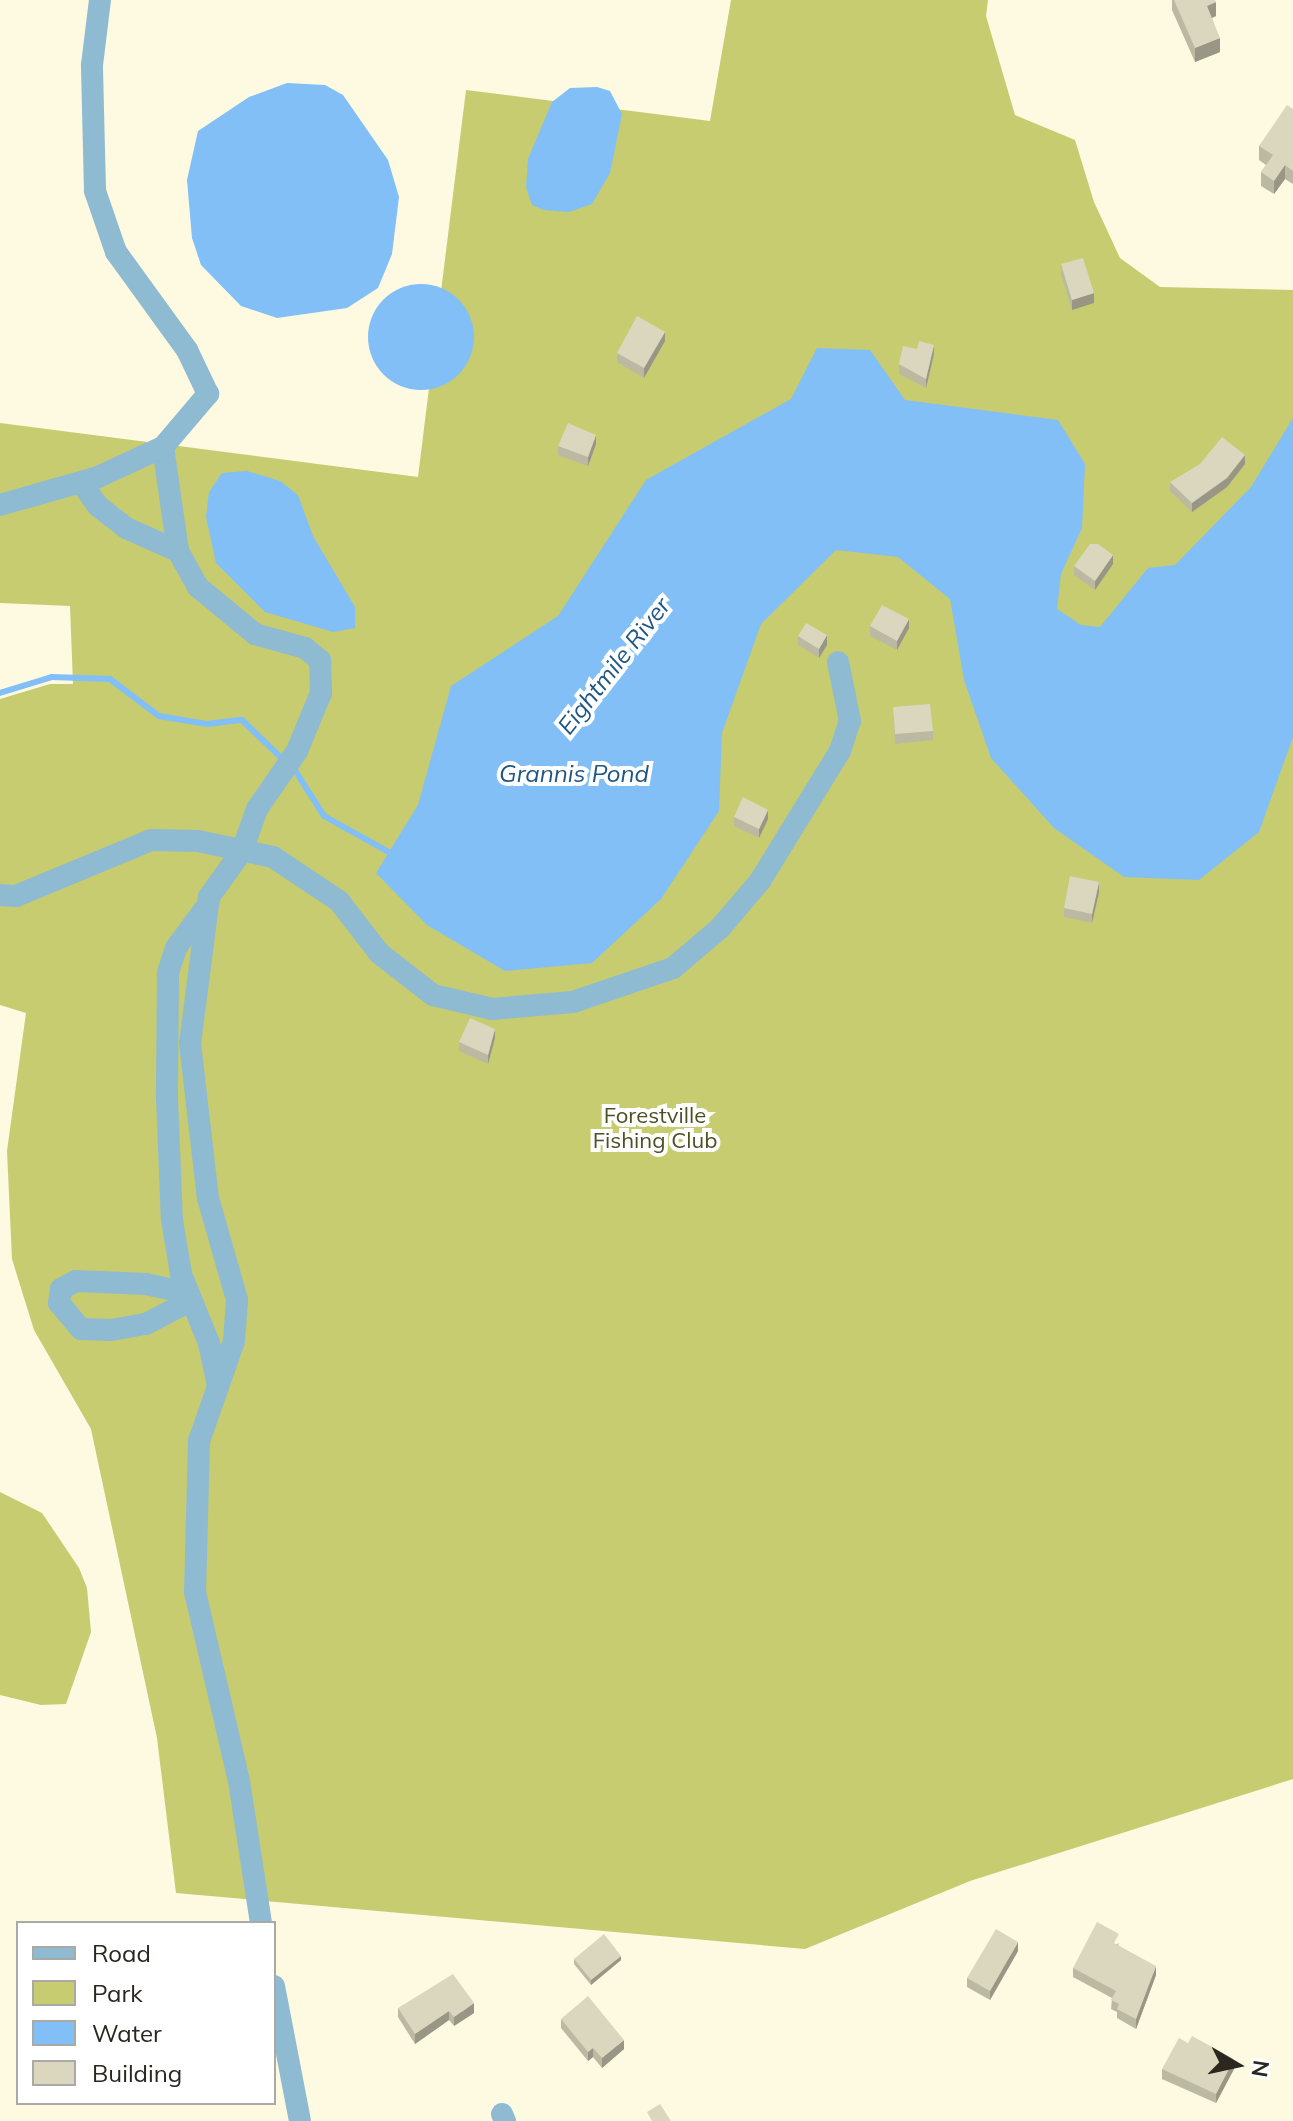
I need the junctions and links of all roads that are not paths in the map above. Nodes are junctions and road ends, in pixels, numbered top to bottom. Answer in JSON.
{"nodes":[{"id":1,"x":100,"y":0,"type":"edge"},
{"id":2,"x":163,"y":447,"type":"junction"},
{"id":3,"x":81,"y":482,"type":"junction"},
{"id":4,"x":0,"y":505,"type":"edge"},
{"id":5,"x":178,"y":551,"type":"junction"},
{"id":6,"x":838,"y":662,"type":"dead end"},
{"id":7,"x":242,"y":851,"type":"junction"},
{"id":8,"x":0,"y":895,"type":"edge"},
{"id":9,"x":205,"y":909,"type":"junction"},
{"id":10,"x":189,"y":1297,"type":"junction"},
{"id":11,"x":217,"y":1383,"type":"junction"},
{"id":12,"x":261,"y":1921,"type":"edge"},
{"id":13,"x":276,"y":1996,"type":"edge"},
{"id":14,"x":300,"y":2121,"type":"edge"}],
"edges":[{"from":1,"to":2,"type":"street"},
{"from":2,"to":3,"type":"street"},
{"from":2,"to":5,"type":"street"},
{"from":3,"to":4,"type":"street"},
{"from":3,"to":5,"type":"street"},
{"from":5,"to":7,"type":"street"},
{"from":6,"to":7,"type":"street"},
{"from":7,"to":8,"type":"street"},
{"from":7,"to":9,"type":"street"},
{"from":9,"to":10,"type":"street"},
{"from":9,"to":11,"type":"street"},
{"from":10,"to":10,"type":"street"},
{"from":10,"to":11,"type":"street"},
{"from":11,"to":12,"type":"street"},
{"from":13,"to":14,"type":"street"}]}
